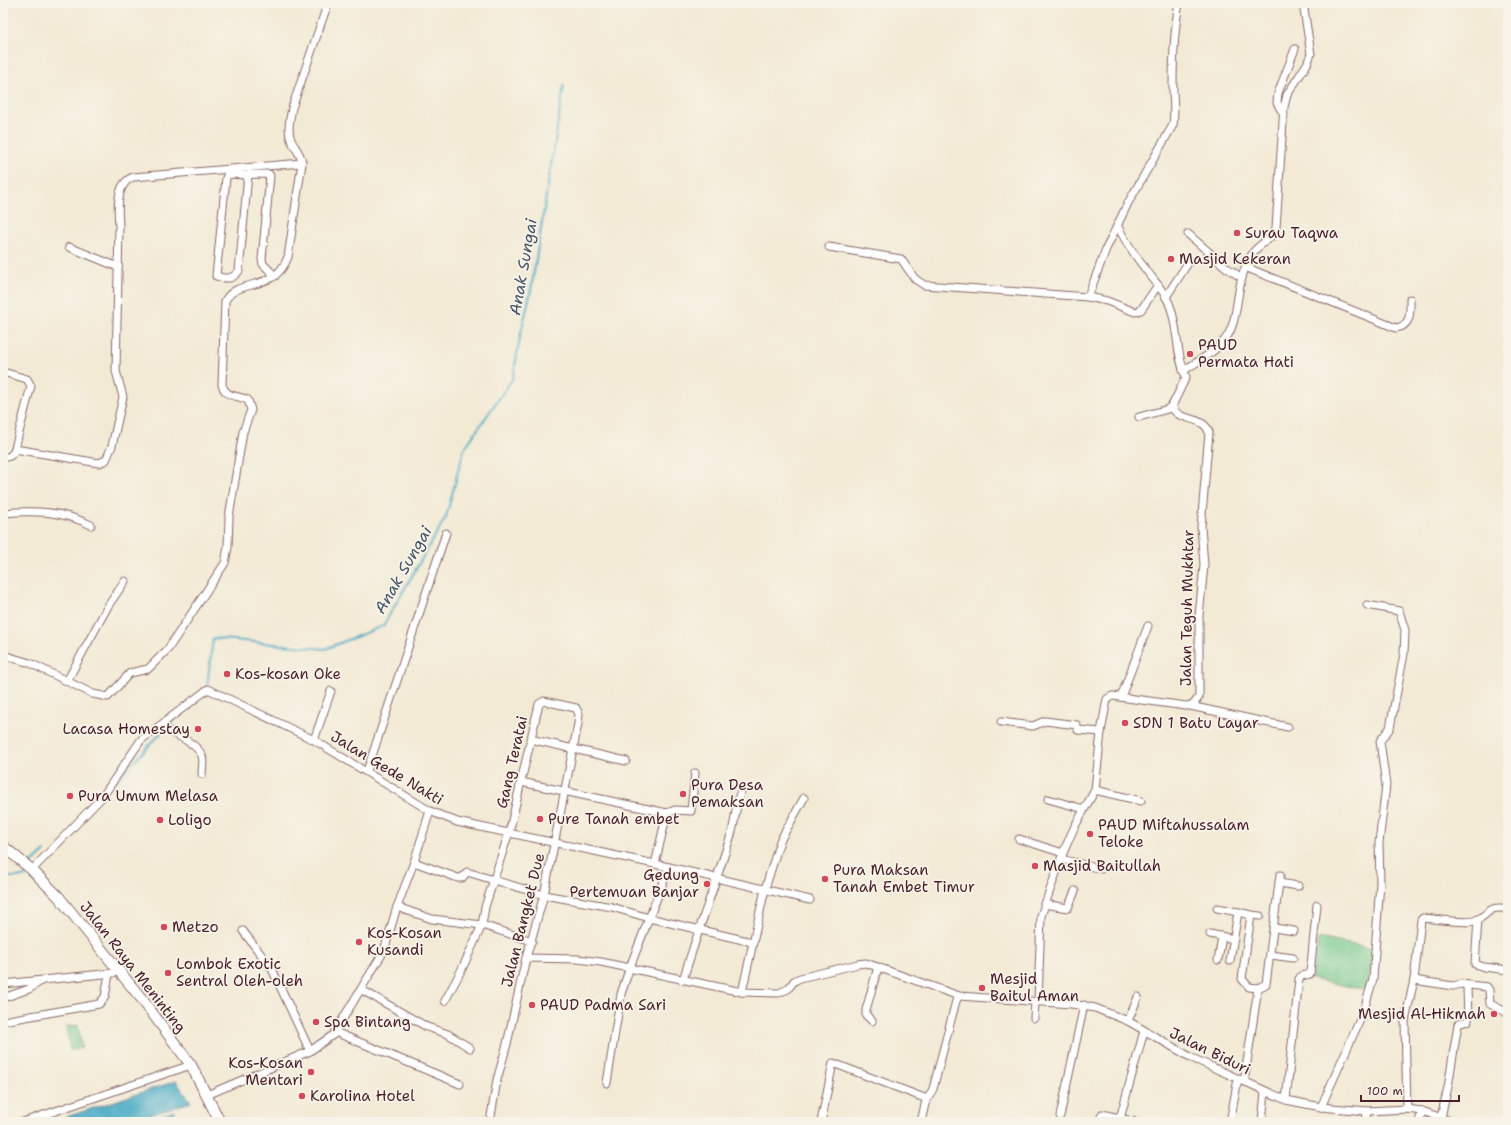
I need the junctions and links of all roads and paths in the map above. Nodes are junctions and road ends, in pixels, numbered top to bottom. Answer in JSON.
{"nodes":[{"id":1,"x":328,"y":3,"type":"edge"},
{"id":2,"x":1179,"y":3,"type":"edge"},
{"id":3,"x":1303,"y":3,"type":"edge"},
{"id":4,"x":1295,"y":48,"type":"dead end"},
{"id":5,"x":1284,"y":116,"type":"junction"},
{"id":6,"x":302,"y":163,"type":"junction"},
{"id":7,"x":248,"y":175,"type":"junction"},
{"id":8,"x":1118,"y":227,"type":"junction"},
{"id":9,"x":1188,"y":234,"type":"dead end"},
{"id":10,"x":69,"y":247,"type":"dead end"},
{"id":11,"x":829,"y":247,"type":"dead end"},
{"id":12,"x":1188,"y":263,"type":"dead end"},
{"id":13,"x":118,"y":267,"type":"junction"},
{"id":14,"x":1245,"y":267,"type":"junction"},
{"id":15,"x":275,"y":276,"type":"junction"},
{"id":16,"x":1242,"y":278,"type":"junction"},
{"id":17,"x":1158,"y":285,"type":"junction"},
{"id":18,"x":1088,"y":297,"type":"junction"},
{"id":19,"x":1166,"y":297,"type":"junction"},
{"id":20,"x":1410,"y":299,"type":"dead end"},
{"id":21,"x":3,"y":372,"type":"edge"},
{"id":22,"x":1184,"y":373,"type":"junction"},
{"id":23,"x":1173,"y":404,"type":"junction"},
{"id":24,"x":1139,"y":417,"type":"dead end"},
{"id":25,"x":15,"y":449,"type":"junction"},
{"id":26,"x":3,"y":458,"type":"edge"},
{"id":27,"x":3,"y":512,"type":"edge"},
{"id":28,"x":91,"y":525,"type":"dead end"},
{"id":29,"x":446,"y":533,"type":"dead end"},
{"id":30,"x":125,"y":581,"type":"dead end"},
{"id":31,"x":1367,"y":605,"type":"dead end"},
{"id":32,"x":1148,"y":626,"type":"dead end"},
{"id":33,"x":3,"y":655,"type":"edge"},
{"id":34,"x":67,"y":681,"type":"junction"},
{"id":35,"x":331,"y":691,"type":"dead end"},
{"id":36,"x":1121,"y":697,"type":"junction"},
{"id":37,"x":1190,"y":706,"type":"junction"},
{"id":38,"x":1001,"y":722,"type":"dead end"},
{"id":39,"x":578,"y":724,"type":"joint"},
{"id":40,"x":1288,"y":726,"type":"dead end"},
{"id":41,"x":163,"y":728,"type":"junction"},
{"id":42,"x":1101,"y":732,"type":"junction"},
{"id":43,"x":530,"y":739,"type":"junction"},
{"id":44,"x":314,"y":740,"type":"junction"},
{"id":45,"x":574,"y":749,"type":"junction"},
{"id":46,"x":626,"y":761,"type":"dead end"},
{"id":47,"x":367,"y":771,"type":"junction"},
{"id":48,"x":695,"y":773,"type":"dead end"},
{"id":49,"x":202,"y":774,"type":"dead end"},
{"id":50,"x":521,"y":782,"type":"junction"},
{"id":51,"x":741,"y":790,"type":"dead end"},
{"id":52,"x":1095,"y":790,"type":"junction"},
{"id":53,"x":566,"y":792,"type":"junction"},
{"id":54,"x":804,"y":798,"type":"dead end"},
{"id":55,"x":1048,"y":799,"type":"dead end"},
{"id":56,"x":1141,"y":801,"type":"dead end"},
{"id":57,"x":1084,"y":809,"type":"junction"},
{"id":58,"x":430,"y":811,"type":"junction"},
{"id":59,"x":667,"y":813,"type":"junction"},
{"id":60,"x":508,"y":834,"type":"junction"},
{"id":61,"x":1019,"y":839,"type":"dead end"},
{"id":62,"x":554,"y":844,"type":"junction"},
{"id":63,"x":3,"y":846,"type":"edge"},
{"id":64,"x":1062,"y":856,"type":"junction"},
{"id":65,"x":414,"y":862,"type":"junction"},
{"id":66,"x":655,"y":864,"type":"junction"},
{"id":67,"x":29,"y":867,"type":"junction"},
{"id":68,"x":669,"y":867,"type":"junction"},
{"id":69,"x":1101,"y":869,"type":"dead end"},
{"id":70,"x":1280,"y":875,"type":"dead end"},
{"id":71,"x":716,"y":878,"type":"junction"},
{"id":72,"x":494,"y":880,"type":"junction"},
{"id":73,"x":1279,"y":884,"type":"junction"},
{"id":74,"x":1298,"y":886,"type":"dead end"},
{"id":75,"x":765,"y":888,"type":"junction"},
{"id":76,"x":1075,"y":891,"type":"dead end"},
{"id":77,"x":544,"y":895,"type":"junction"},
{"id":78,"x":810,"y":900,"type":"dead end"},
{"id":79,"x":1044,"y":904,"type":"junction"},
{"id":80,"x":1317,"y":905,"type":"dead end"},
{"id":81,"x":397,"y":907,"type":"junction"},
{"id":82,"x":1217,"y":908,"type":"dead end"},
{"id":83,"x":1508,"y":909,"type":"edge"},
{"id":84,"x":1238,"y":912,"type":"junction"},
{"id":85,"x":1251,"y":915,"type":"junction"},
{"id":86,"x":1260,"y":916,"type":"dead end"},
{"id":87,"x":648,"y":918,"type":"junction"},
{"id":88,"x":1478,"y":919,"type":"junction"},
{"id":89,"x":482,"y":925,"type":"junction"},
{"id":90,"x":1274,"y":928,"type":"junction"},
{"id":91,"x":698,"y":930,"type":"junction"},
{"id":92,"x":243,"y":931,"type":"dead end"},
{"id":93,"x":1294,"y":931,"type":"dead end"},
{"id":94,"x":1210,"y":934,"type":"dead end"},
{"id":95,"x":1222,"y":937,"type":"junction"},
{"id":96,"x":1234,"y":939,"type":"junction"},
{"id":97,"x":532,"y":942,"type":"junction"},
{"id":98,"x":752,"y":942,"type":"junction"},
{"id":99,"x":1270,"y":955,"type":"junction"},
{"id":100,"x":526,"y":958,"type":"junction"},
{"id":101,"x":1293,"y":958,"type":"dead end"},
{"id":102,"x":1218,"y":960,"type":"dead end"},
{"id":103,"x":1230,"y":960,"type":"dead end"},
{"id":104,"x":630,"y":967,"type":"junction"},
{"id":105,"x":878,"y":967,"type":"junction"},
{"id":106,"x":1508,"y":970,"type":"edge"},
{"id":107,"x":114,"y":973,"type":"junction"},
{"id":108,"x":42,"y":980,"type":"junction"},
{"id":109,"x":683,"y":980,"type":"junction"},
{"id":110,"x":1414,"y":980,"type":"junction"},
{"id":111,"x":3,"y":984,"type":"edge"},
{"id":112,"x":1467,"y":985,"type":"junction"},
{"id":113,"x":1258,"y":988,"type":"junction"},
{"id":114,"x":362,"y":990,"type":"junction"},
{"id":115,"x":742,"y":992,"type":"junction"},
{"id":116,"x":959,"y":996,"type":"junction"},
{"id":117,"x":1138,"y":997,"type":"dead end"},
{"id":118,"x":3,"y":998,"type":"edge"},
{"id":119,"x":445,"y":1001,"type":"dead end"},
{"id":120,"x":1037,"y":1002,"type":"junction"},
{"id":121,"x":1084,"y":1005,"type":"junction"},
{"id":122,"x":1507,"y":1013,"type":"edge"},
{"id":123,"x":1034,"y":1018,"type":"dead end"},
{"id":124,"x":872,"y":1021,"type":"dead end"},
{"id":125,"x":1128,"y":1021,"type":"junction"},
{"id":126,"x":3,"y":1022,"type":"edge"},
{"id":127,"x":1144,"y":1031,"type":"junction"},
{"id":128,"x":335,"y":1032,"type":"junction"},
{"id":129,"x":470,"y":1048,"type":"dead end"},
{"id":130,"x":310,"y":1051,"type":"junction"},
{"id":131,"x":191,"y":1065,"type":"junction"},
{"id":132,"x":1241,"y":1081,"type":"junction"},
{"id":133,"x":607,"y":1083,"type":"dead end"},
{"id":134,"x":460,"y":1084,"type":"dead end"},
{"id":135,"x":1265,"y":1092,"type":"junction"},
{"id":136,"x":207,"y":1095,"type":"junction"},
{"id":137,"x":927,"y":1099,"type":"junction"},
{"id":138,"x":1286,"y":1100,"type":"junction"},
{"id":139,"x":1321,"y":1107,"type":"junction"},
{"id":140,"x":1407,"y":1109,"type":"junction"},
{"id":141,"x":1367,"y":1111,"type":"junction"},
{"id":142,"x":1422,"y":1111,"type":"junction"},
{"id":143,"x":1060,"y":1116,"type":"dead end"},
{"id":144,"x":1441,"y":1117,"type":"junction"},
{"id":145,"x":1120,"y":1120,"type":"edge"},
{"id":146,"x":23,"y":1122,"type":"edge"},
{"id":147,"x":220,"y":1122,"type":"edge"},
{"id":148,"x":490,"y":1122,"type":"edge"},
{"id":149,"x":821,"y":1122,"type":"edge"},
{"id":150,"x":921,"y":1122,"type":"edge"},
{"id":151,"x":1099,"y":1122,"type":"edge"},
{"id":152,"x":1136,"y":1122,"type":"edge"},
{"id":153,"x":1230,"y":1122,"type":"edge"},
{"id":154,"x":1262,"y":1122,"type":"edge"},
{"id":155,"x":1366,"y":1122,"type":"edge"},
{"id":156,"x":1419,"y":1122,"type":"edge"},
{"id":157,"x":1452,"y":1122,"type":"edge"}],
"edges":[{"from":1,"to":6,"type":"street"},
{"from":2,"to":8,"type":"street"},
{"from":3,"to":5,"type":"street"},
{"from":4,"to":5,"type":"street"},
{"from":5,"to":14,"type":"street"},
{"from":6,"to":13,"type":"street"},
{"from":6,"to":15,"type":"street"},
{"from":7,"to":7,"type":"street"},
{"from":7,"to":15,"type":"street"},
{"from":8,"to":17,"type":"street"},
{"from":8,"to":18,"type":"street"},
{"from":9,"to":16,"type":"street"},
{"from":10,"to":13,"type":"street"},
{"from":11,"to":18,"type":"street"},
{"from":12,"to":19,"type":"street"},
{"from":13,"to":25,"type":"street"},
{"from":14,"to":16,"type":"street"},
{"from":14,"to":20,"type":"street"},
{"from":15,"to":34,"type":"street"},
{"from":16,"to":22,"type":"street"},
{"from":17,"to":18,"type":"street"},
{"from":17,"to":19,"type":"street"},
{"from":19,"to":22,"type":"street"},
{"from":21,"to":25,"type":"street"},
{"from":22,"to":23,"type":"street"},
{"from":23,"to":24,"type":"street"},
{"from":23,"to":37,"type":"street","name":"Jalan Teguh Mukhtar"},
{"from":25,"to":26,"type":"street"},
{"from":27,"to":28,"type":"street"},
{"from":29,"to":47,"type":"street"},
{"from":30,"to":34,"type":"street"},
{"from":31,"to":139,"type":"street"},
{"from":32,"to":36,"type":"street"},
{"from":33,"to":34,"type":"street"},
{"from":35,"to":44,"type":"street"},
{"from":36,"to":37,"type":"street","name":"Jalan Teguh Mukhtar"},
{"from":36,"to":42,"type":"street"},
{"from":37,"to":40,"type":"street"},
{"from":38,"to":42,"type":"street"},
{"from":39,"to":43,"type":"street","name":"Gang Teratai"},
{"from":39,"to":45,"type":"street","name":"Jalan Bangket Due"},
{"from":41,"to":44,"type":"street","name":"Jalan Gede Nakti"},
{"from":41,"to":49,"type":"street"},
{"from":41,"to":67,"type":"street","name":"Jalan Gede Nakti"},
{"from":42,"to":52,"type":"street"},
{"from":43,"to":45,"type":"street"},
{"from":43,"to":50,"type":"street","name":"Gang Teratai"},
{"from":44,"to":47,"type":"street","name":"Jalan Gede Nakti"},
{"from":45,"to":46,"type":"street"},
{"from":45,"to":53,"type":"street","name":"Jalan Bangket Due"},
{"from":47,"to":58,"type":"street","name":"Jalan Gede Nakti"},
{"from":48,"to":59,"type":"street"},
{"from":50,"to":53,"type":"street"},
{"from":50,"to":60,"type":"street","name":"Gang Teratai"},
{"from":51,"to":71,"type":"street"},
{"from":52,"to":56,"type":"street"},
{"from":52,"to":57,"type":"street"},
{"from":53,"to":59,"type":"street"},
{"from":53,"to":62,"type":"street","name":"Jalan Bangket Due"},
{"from":54,"to":75,"type":"street"},
{"from":55,"to":57,"type":"street"},
{"from":57,"to":64,"type":"street"},
{"from":58,"to":60,"type":"street","name":"Jalan Gede Nakti"},
{"from":58,"to":65,"type":"street"},
{"from":59,"to":66,"type":"street"},
{"from":60,"to":62,"type":"street","name":"Jalan Gede Nakti"},
{"from":60,"to":72,"type":"street","name":"Gang Teratai"},
{"from":61,"to":64,"type":"street"},
{"from":62,"to":66,"type":"street","name":"Jalan Gede Nakti"},
{"from":62,"to":77,"type":"street","name":"Jalan Bangket Due"},
{"from":63,"to":67,"type":"highway","name":"Jalan Raya Meninting"},
{"from":64,"to":69,"type":"street"},
{"from":64,"to":79,"type":"street"},
{"from":65,"to":72,"type":"street"},
{"from":65,"to":81,"type":"street"},
{"from":66,"to":68,"type":"street","name":"Jalan Gede Nakti"},
{"from":67,"to":107,"type":"highway","name":"Jalan Raya Meninting"},
{"from":68,"to":71,"type":"street","name":"Jalan Gede Nakti"},
{"from":68,"to":87,"type":"street"},
{"from":70,"to":73,"type":"street"},
{"from":71,"to":75,"type":"street","name":"Jalan Gede Nakti"},
{"from":71,"to":91,"type":"street"},
{"from":72,"to":77,"type":"street"},
{"from":72,"to":89,"type":"street","name":"Gang Teratai"},
{"from":73,"to":74,"type":"street"},
{"from":73,"to":90,"type":"street"},
{"from":75,"to":78,"type":"street","name":"Jalan Gede Nakti"},
{"from":75,"to":98,"type":"street"},
{"from":76,"to":79,"type":"street"},
{"from":77,"to":87,"type":"street"},
{"from":77,"to":97,"type":"street","name":"Jalan Bangket Due"},
{"from":79,"to":120,"type":"street"},
{"from":80,"to":138,"type":"street"},
{"from":81,"to":89,"type":"street"},
{"from":81,"to":114,"type":"street"},
{"from":82,"to":84,"type":"street"},
{"from":83,"to":88,"type":"street"},
{"from":84,"to":85,"type":"street"},
{"from":84,"to":96,"type":"street"},
{"from":85,"to":86,"type":"street"},
{"from":85,"to":113,"type":"street"},
{"from":87,"to":91,"type":"street"},
{"from":87,"to":104,"type":"street"},
{"from":88,"to":106,"type":"street"},
{"from":88,"to":110,"type":"street"},
{"from":89,"to":97,"type":"street"},
{"from":89,"to":119,"type":"street","name":"Gang Teratai"},
{"from":90,"to":93,"type":"street"},
{"from":90,"to":99,"type":"street"},
{"from":91,"to":98,"type":"street"},
{"from":91,"to":109,"type":"street"},
{"from":92,"to":130,"type":"street"},
{"from":94,"to":95,"type":"street"},
{"from":95,"to":96,"type":"street"},
{"from":95,"to":102,"type":"street"},
{"from":96,"to":103,"type":"street"},
{"from":97,"to":100,"type":"street","name":"Jalan Bangket Due"},
{"from":98,"to":115,"type":"street"},
{"from":99,"to":101,"type":"street"},
{"from":99,"to":113,"type":"street"},
{"from":100,"to":104,"type":"street","name":"Jalan Biduri"},
{"from":100,"to":148,"type":"street","name":"Jalan Bangket Due"},
{"from":104,"to":109,"type":"street","name":"Jalan Biduri"},
{"from":104,"to":133,"type":"street"},
{"from":105,"to":115,"type":"street","name":"Jalan Biduri"},
{"from":105,"to":116,"type":"street","name":"Jalan Biduri"},
{"from":105,"to":124,"type":"street"},
{"from":107,"to":108,"type":"street"},
{"from":107,"to":126,"type":"street"},
{"from":107,"to":131,"type":"highway","name":"Jalan Raya Meninting"},
{"from":108,"to":111,"type":"street"},
{"from":108,"to":118,"type":"street"},
{"from":109,"to":115,"type":"street","name":"Jalan Biduri"},
{"from":110,"to":112,"type":"street"},
{"from":110,"to":140,"type":"street"},
{"from":112,"to":122,"type":"street"},
{"from":112,"to":144,"type":"street"},
{"from":113,"to":132,"type":"street"},
{"from":114,"to":128,"type":"street"},
{"from":114,"to":129,"type":"street"},
{"from":116,"to":120,"type":"street","name":"Jalan Biduri"},
{"from":116,"to":137,"type":"street"},
{"from":117,"to":125,"type":"street"},
{"from":120,"to":121,"type":"street","name":"Jalan Biduri"},
{"from":120,"to":123,"type":"street"},
{"from":121,"to":125,"type":"street","name":"Jalan Biduri"},
{"from":121,"to":143,"type":"street"},
{"from":125,"to":127,"type":"street","name":"Jalan Biduri"},
{"from":127,"to":132,"type":"street","name":"Jalan Biduri"},
{"from":127,"to":145,"type":"street"},
{"from":128,"to":130,"type":"street"},
{"from":128,"to":134,"type":"street"},
{"from":130,"to":136,"type":"street"},
{"from":131,"to":136,"type":"highway","name":"Jalan Raya Meninting"},
{"from":131,"to":146,"type":"street"},
{"from":132,"to":135,"type":"street","name":"Jalan Biduri"},
{"from":132,"to":153,"type":"street"},
{"from":135,"to":138,"type":"street","name":"Jalan Biduri"},
{"from":135,"to":154,"type":"street"},
{"from":136,"to":147,"type":"highway","name":"Jalan Raya Meninting"},
{"from":137,"to":149,"type":"street"},
{"from":137,"to":150,"type":"street"},
{"from":138,"to":139,"type":"street","name":"Jalan Biduri"},
{"from":139,"to":141,"type":"street","name":"Jalan Biduri"},
{"from":140,"to":141,"type":"street","name":"Jalan Biduri"},
{"from":140,"to":142,"type":"street","name":"Jalan Biduri"},
{"from":141,"to":155,"type":"street"},
{"from":142,"to":144,"type":"street","name":"Jalan Biduri"},
{"from":142,"to":156,"type":"street"},
{"from":144,"to":157,"type":"street","name":"Jalan Biduri"},
{"from":145,"to":151,"type":"street"},
{"from":145,"to":152,"type":"street"}]}
